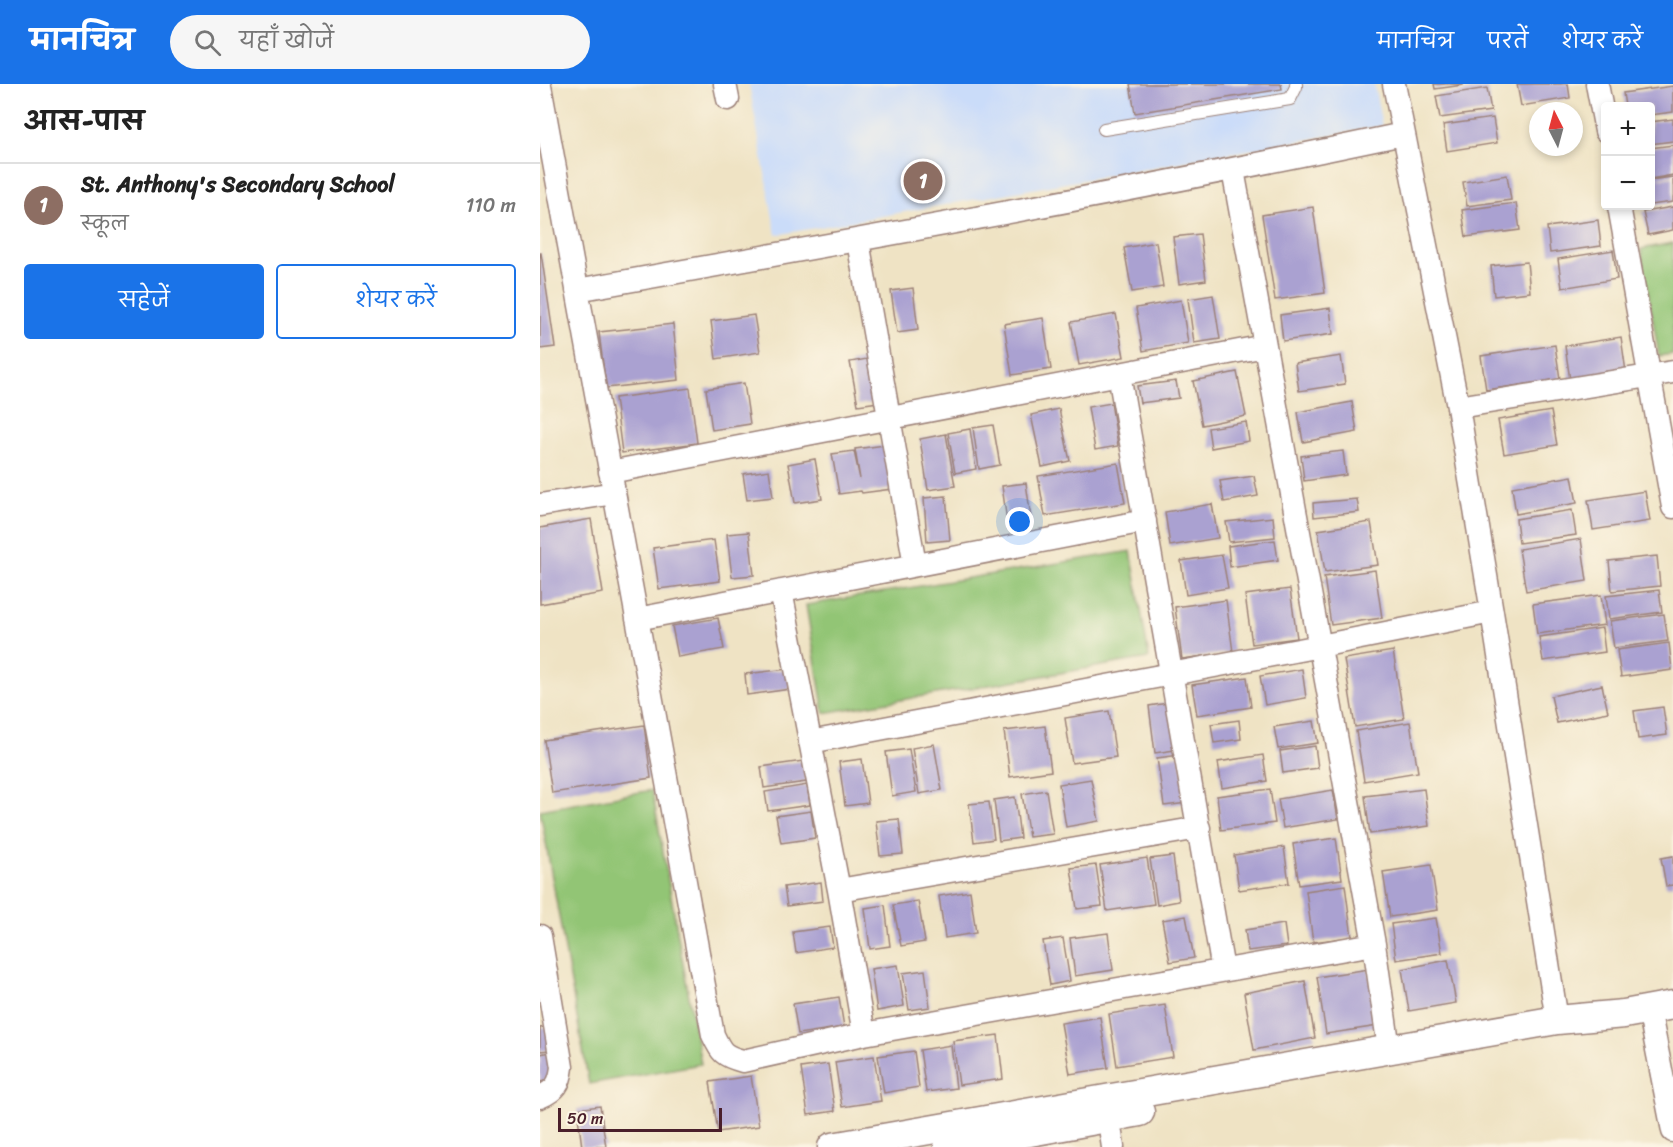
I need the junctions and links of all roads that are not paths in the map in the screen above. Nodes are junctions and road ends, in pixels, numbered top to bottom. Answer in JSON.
{"nodes":[{"id":1,"x":1296,"y":84,"type":"edge"},
{"id":2,"x":1394,"y":84,"type":"edge"},
{"id":3,"x":1597,"y":84,"type":"edge"},
{"id":4,"x":540,"y":86,"type":"edge"},
{"id":5,"x":1601,"y":108,"type":"edge"},
{"id":6,"x":1104,"y":129,"type":"dead end"},
{"id":7,"x":1403,"y":134,"type":"junction"},
{"id":8,"x":1233,"y":170,"type":"junction"},
{"id":9,"x":1620,"y":210,"type":"edge"},
{"id":10,"x":858,"y":241,"type":"junction"},
{"id":11,"x":577,"y":290,"type":"junction"},
{"id":12,"x":1265,"y":345,"type":"junction"},
{"id":13,"x":1673,"y":372,"type":"edge"},
{"id":14,"x":1119,"y":374,"type":"junction"},
{"id":15,"x":1649,"y":376,"type":"junction"},
{"id":16,"x":1458,"y":407,"type":"junction"},
{"id":17,"x":889,"y":417,"type":"junction"},
{"id":18,"x":612,"y":482,"type":"junction"},
{"id":19,"x":540,"y":505,"type":"edge"},
{"id":20,"x":1673,"y":507,"type":"edge"},
{"id":21,"x":1145,"y":520,"type":"junction"},
{"id":22,"x":915,"y":565,"type":"junction"},
{"id":23,"x":781,"y":591,"type":"junction"},
{"id":24,"x":1492,"y":612,"type":"junction"},
{"id":25,"x":637,"y":619,"type":"junction"},
{"id":26,"x":1320,"y":646,"type":"junction"},
{"id":27,"x":1172,"y":674,"type":"junction"},
{"id":28,"x":810,"y":742,"type":"junction"},
{"id":29,"x":1199,"y":828,"type":"junction"},
{"id":30,"x":839,"y":890,"type":"junction"},
{"id":31,"x":540,"y":936,"type":"edge"},
{"id":32,"x":1374,"y":944,"type":"junction"},
{"id":33,"x":1223,"y":970,"type":"junction"},
{"id":34,"x":1661,"y":1011,"type":"edge"},
{"id":35,"x":1557,"y":1020,"type":"junction"},
{"id":36,"x":864,"y":1034,"type":"junction"},
{"id":37,"x":1389,"y":1049,"type":"junction"},
{"id":38,"x":540,"y":1097,"type":"edge"},
{"id":39,"x":1107,"y":1108,"type":"junction"},
{"id":40,"x":1673,"y":1131,"type":"edge"},
{"id":41,"x":832,"y":1147,"type":"edge"},
{"id":42,"x":948,"y":1147,"type":"edge"},
{"id":43,"x":1113,"y":1147,"type":"edge"}],
"edges":[{"from":1,"to":6,"type":"lane"},
{"from":2,"to":7,"type":"street"},
{"from":3,"to":5,"type":"street"},
{"from":4,"to":11,"type":"street"},
{"from":7,"to":8,"type":"street"},
{"from":7,"to":16,"type":"street"},
{"from":8,"to":10,"type":"street"},
{"from":8,"to":12,"type":"street"},
{"from":9,"to":15,"type":"street"},
{"from":10,"to":11,"type":"street"},
{"from":10,"to":17,"type":"street"},
{"from":11,"to":18,"type":"street"},
{"from":12,"to":14,"type":"street"},
{"from":12,"to":26,"type":"street"},
{"from":13,"to":15,"type":"street"},
{"from":14,"to":17,"type":"street"},
{"from":14,"to":21,"type":"street"},
{"from":15,"to":16,"type":"street"},
{"from":15,"to":20,"type":"street"},
{"from":16,"to":24,"type":"street"},
{"from":17,"to":18,"type":"street"},
{"from":17,"to":22,"type":"street"},
{"from":18,"to":19,"type":"street"},
{"from":18,"to":25,"type":"street"},
{"from":21,"to":22,"type":"street"},
{"from":21,"to":27,"type":"street"},
{"from":22,"to":23,"type":"street"},
{"from":23,"to":25,"type":"street"},
{"from":23,"to":28,"type":"street"},
{"from":24,"to":26,"type":"street"},
{"from":24,"to":35,"type":"street"},
{"from":25,"to":36,"type":"street"},
{"from":26,"to":27,"type":"street"},
{"from":26,"to":32,"type":"street"},
{"from":27,"to":28,"type":"street"},
{"from":27,"to":29,"type":"street"},
{"from":28,"to":30,"type":"street"},
{"from":29,"to":30,"type":"street"},
{"from":29,"to":33,"type":"street"},
{"from":30,"to":36,"type":"street"},
{"from":31,"to":38,"type":"street"},
{"from":32,"to":33,"type":"street"},
{"from":32,"to":37,"type":"street"},
{"from":33,"to":36,"type":"street"},
{"from":34,"to":35,"type":"street"},
{"from":34,"to":39,"type":"street"},
{"from":34,"to":40,"type":"street"},
{"from":35,"to":37,"type":"street"},
{"from":37,"to":39,"type":"street"},
{"from":39,"to":41,"type":"street"},
{"from":39,"to":42,"type":"street"},
{"from":39,"to":43,"type":"street"}]}
